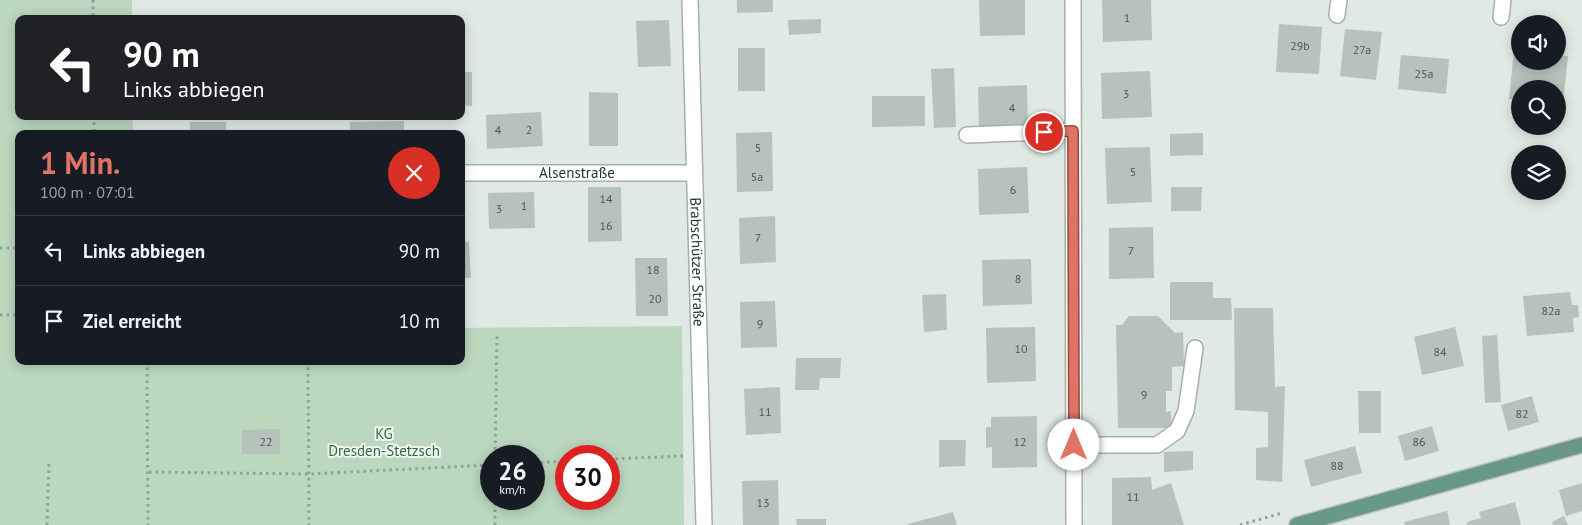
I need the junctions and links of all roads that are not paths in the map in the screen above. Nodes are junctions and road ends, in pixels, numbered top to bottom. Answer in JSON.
{"nodes":[{"id":1,"x":690,"y":0,"type":"edge"},
{"id":2,"x":1073,"y":0,"type":"edge"},
{"id":3,"x":1503,"y":0,"type":"edge"},
{"id":4,"x":1501,"y":17,"type":"dead end"},
{"id":5,"x":1073,"y":131,"type":"junction"},
{"id":6,"x":967,"y":135,"type":"dead end"},
{"id":7,"x":465,"y":173,"type":"edge"},
{"id":8,"x":694,"y":173,"type":"junction"},
{"id":9,"x":1195,"y":348,"type":"dead end"},
{"id":10,"x":1074,"y":445,"type":"junction"},
{"id":11,"x":1582,"y":445,"type":"edge"},
{"id":12,"x":704,"y":525,"type":"edge"},
{"id":13,"x":1074,"y":525,"type":"edge"},
{"id":14,"x":1297,"y":525,"type":"edge"}],
"edges":[{"from":1,"to":8,"type":"street","name":"Brabschützer Straße"},
{"from":2,"to":5,"type":"street"},
{"from":3,"to":4,"type":"street"},
{"from":5,"to":6,"type":"street"},
{"from":5,"to":10,"type":"street"},
{"from":7,"to":8,"type":"street","name":"Alsenstraße"},
{"from":8,"to":12,"type":"street","name":"Brabschützer Straße"},
{"from":9,"to":10,"type":"street"},
{"from":10,"to":13,"type":"street"},
{"from":11,"to":14,"type":"main road"}]}
